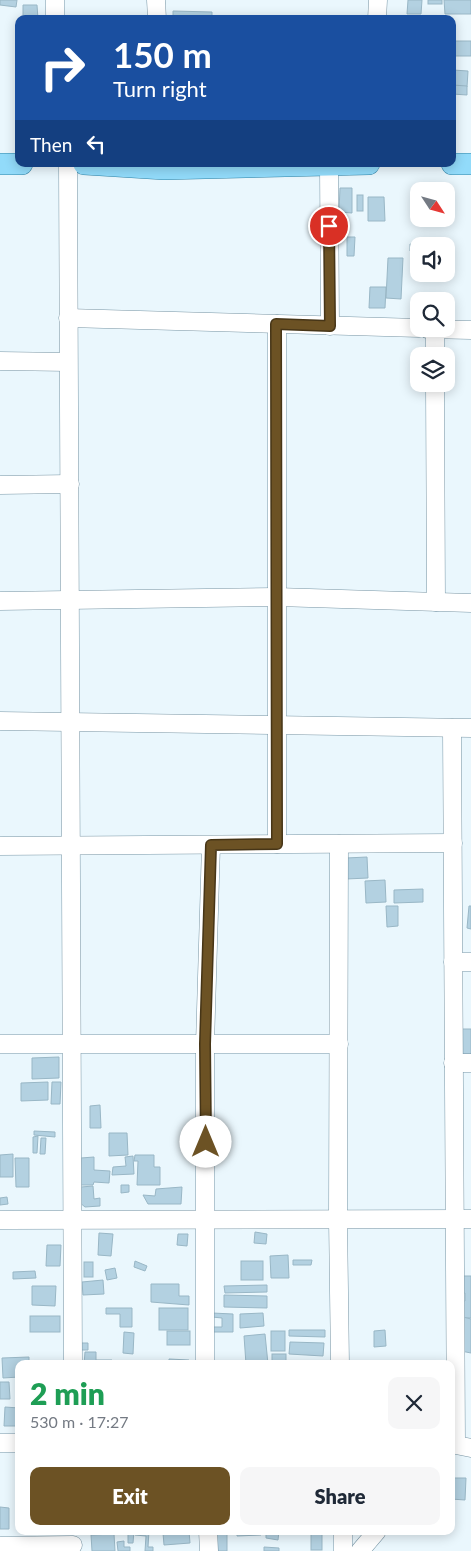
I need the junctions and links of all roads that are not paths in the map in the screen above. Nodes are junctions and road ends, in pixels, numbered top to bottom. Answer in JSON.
{"nodes":[{"id":1,"x":55,"y":0,"type":"edge"},
{"id":2,"x":156,"y":0,"type":"edge"},
{"id":3,"x":378,"y":0,"type":"edge"},
{"id":4,"x":55,"y":15,"type":"edge"},
{"id":5,"x":156,"y":15,"type":"edge"},
{"id":6,"x":378,"y":15,"type":"edge"},
{"id":7,"x":0,"y":164,"type":"edge"},
{"id":8,"x":15,"y":164,"type":"edge"},
{"id":9,"x":456,"y":164,"type":"edge"},
{"id":10,"x":471,"y":164,"type":"edge"},
{"id":11,"x":68,"y":167,"type":"edge"},
{"id":12,"x":329,"y":167,"type":"edge"},
{"id":13,"x":68,"y":318,"type":"junction"},
{"id":14,"x":276,"y":324,"type":"junction"},
{"id":15,"x":330,"y":326,"type":"junction"},
{"id":16,"x":410,"y":328,"type":"edge"},
{"id":17,"x":455,"y":330,"type":"edge"},
{"id":18,"x":471,"y":330,"type":"edge"},
{"id":19,"x":0,"y":361,"type":"edge"},
{"id":20,"x":68,"y":362,"type":"junction"},
{"id":21,"x":436,"y":392,"type":"edge"},
{"id":22,"x":70,"y":484,"type":"junction"},
{"id":23,"x":0,"y":485,"type":"edge"},
{"id":24,"x":277,"y":597,"type":"junction"},
{"id":25,"x":0,"y":600,"type":"edge"},
{"id":26,"x":70,"y":600,"type":"junction"},
{"id":27,"x":436,"y":602,"type":"junction"},
{"id":28,"x":471,"y":603,"type":"edge"},
{"id":29,"x":70,"y":720,"type":"junction"},
{"id":30,"x":0,"y":721,"type":"edge"},
{"id":31,"x":277,"y":724,"type":"junction"},
{"id":32,"x":452,"y":728,"type":"junction"},
{"id":33,"x":471,"y":728,"type":"edge"},
{"id":34,"x":277,"y":844,"type":"junction"},
{"id":35,"x":339,"y":844,"type":"junction"},
{"id":36,"x":452,"y":844,"type":"junction"},
{"id":37,"x":71,"y":845,"type":"junction"},
{"id":38,"x":211,"y":845,"type":"junction"},
{"id":39,"x":0,"y":846,"type":"edge"},
{"id":40,"x":453,"y":962,"type":"junction"},
{"id":41,"x":471,"y":962,"type":"edge"},
{"id":42,"x":0,"y":1044,"type":"edge"},
{"id":43,"x":72,"y":1044,"type":"junction"},
{"id":44,"x":205,"y":1044,"type":"junction"},
{"id":45,"x":339,"y":1044,"type":"junction"},
{"id":46,"x":453,"y":1063,"type":"junction"},
{"id":47,"x":471,"y":1063,"type":"edge"},
{"id":48,"x":338,"y":1219,"type":"junction"},
{"id":49,"x":462,"y":1219,"type":"edge"},
{"id":50,"x":0,"y":1220,"type":"edge"},
{"id":51,"x":72,"y":1220,"type":"junction"},
{"id":52,"x":206,"y":1220,"type":"junction"},
{"id":53,"x":73,"y":1360,"type":"edge"},
{"id":54,"x":205,"y":1360,"type":"edge"},
{"id":55,"x":340,"y":1360,"type":"edge"},
{"id":56,"x":471,"y":1427,"type":"edge"},
{"id":57,"x":0,"y":1443,"type":"edge"},
{"id":58,"x":15,"y":1443,"type":"edge"},
{"id":59,"x":457,"y":1446,"type":"edge"},
{"id":60,"x":208,"y":1535,"type":"edge"},
{"id":61,"x":343,"y":1535,"type":"edge"},
{"id":62,"x":374,"y":1535,"type":"edge"},
{"id":63,"x":73,"y":1542,"type":"edge"},
{"id":64,"x":0,"y":1546,"type":"edge"},
{"id":65,"x":209,"y":1551,"type":"edge"},
{"id":66,"x":343,"y":1551,"type":"edge"},
{"id":67,"x":360,"y":1551,"type":"edge"}],
"edges":[{"from":1,"to":4,"type":"street"},
{"from":2,"to":5,"type":"street"},
{"from":3,"to":6,"type":"street"},
{"from":7,"to":8,"type":"main road"},
{"from":9,"to":10,"type":"main road"},
{"from":11,"to":13,"type":"street"},
{"from":12,"to":15,"type":"street"},
{"from":13,"to":14,"type":"street"},
{"from":13,"to":20,"type":"street"},
{"from":14,"to":15,"type":"street"},
{"from":14,"to":24,"type":"street"},
{"from":15,"to":16,"type":"street"},
{"from":17,"to":18,"type":"street"},
{"from":19,"to":20,"type":"street"},
{"from":20,"to":22,"type":"street"},
{"from":21,"to":27,"type":"street"},
{"from":22,"to":23,"type":"street"},
{"from":22,"to":26,"type":"street"},
{"from":24,"to":26,"type":"street"},
{"from":24,"to":27,"type":"street"},
{"from":24,"to":31,"type":"street"},
{"from":25,"to":26,"type":"street"},
{"from":26,"to":29,"type":"street"},
{"from":27,"to":28,"type":"street"},
{"from":29,"to":30,"type":"street"},
{"from":29,"to":31,"type":"street"},
{"from":29,"to":37,"type":"street"},
{"from":31,"to":32,"type":"street"},
{"from":31,"to":34,"type":"street"},
{"from":32,"to":33,"type":"street"},
{"from":32,"to":36,"type":"street"},
{"from":34,"to":35,"type":"street"},
{"from":34,"to":38,"type":"street"},
{"from":35,"to":36,"type":"street"},
{"from":35,"to":45,"type":"street"},
{"from":36,"to":40,"type":"street"},
{"from":37,"to":38,"type":"street"},
{"from":37,"to":39,"type":"street"},
{"from":37,"to":43,"type":"street"},
{"from":38,"to":44,"type":"street"},
{"from":40,"to":41,"type":"street"},
{"from":40,"to":46,"type":"street"},
{"from":42,"to":43,"type":"street"},
{"from":43,"to":44,"type":"street"},
{"from":43,"to":51,"type":"street"},
{"from":44,"to":45,"type":"street"},
{"from":44,"to":52,"type":"street"},
{"from":45,"to":48,"type":"street"},
{"from":46,"to":47,"type":"street"},
{"from":46,"to":49,"type":"street"},
{"from":48,"to":49,"type":"street"},
{"from":48,"to":52,"type":"street"},
{"from":48,"to":55,"type":"street"},
{"from":49,"to":59,"type":"street"},
{"from":50,"to":51,"type":"street"},
{"from":51,"to":52,"type":"street"},
{"from":51,"to":53,"type":"street"},
{"from":52,"to":54,"type":"street"},
{"from":56,"to":59,"type":"street"},
{"from":57,"to":58,"type":"street"},
{"from":60,"to":65,"type":"street"},
{"from":61,"to":66,"type":"street"},
{"from":62,"to":67,"type":"street"},
{"from":63,"to":64,"type":"street"}]}
